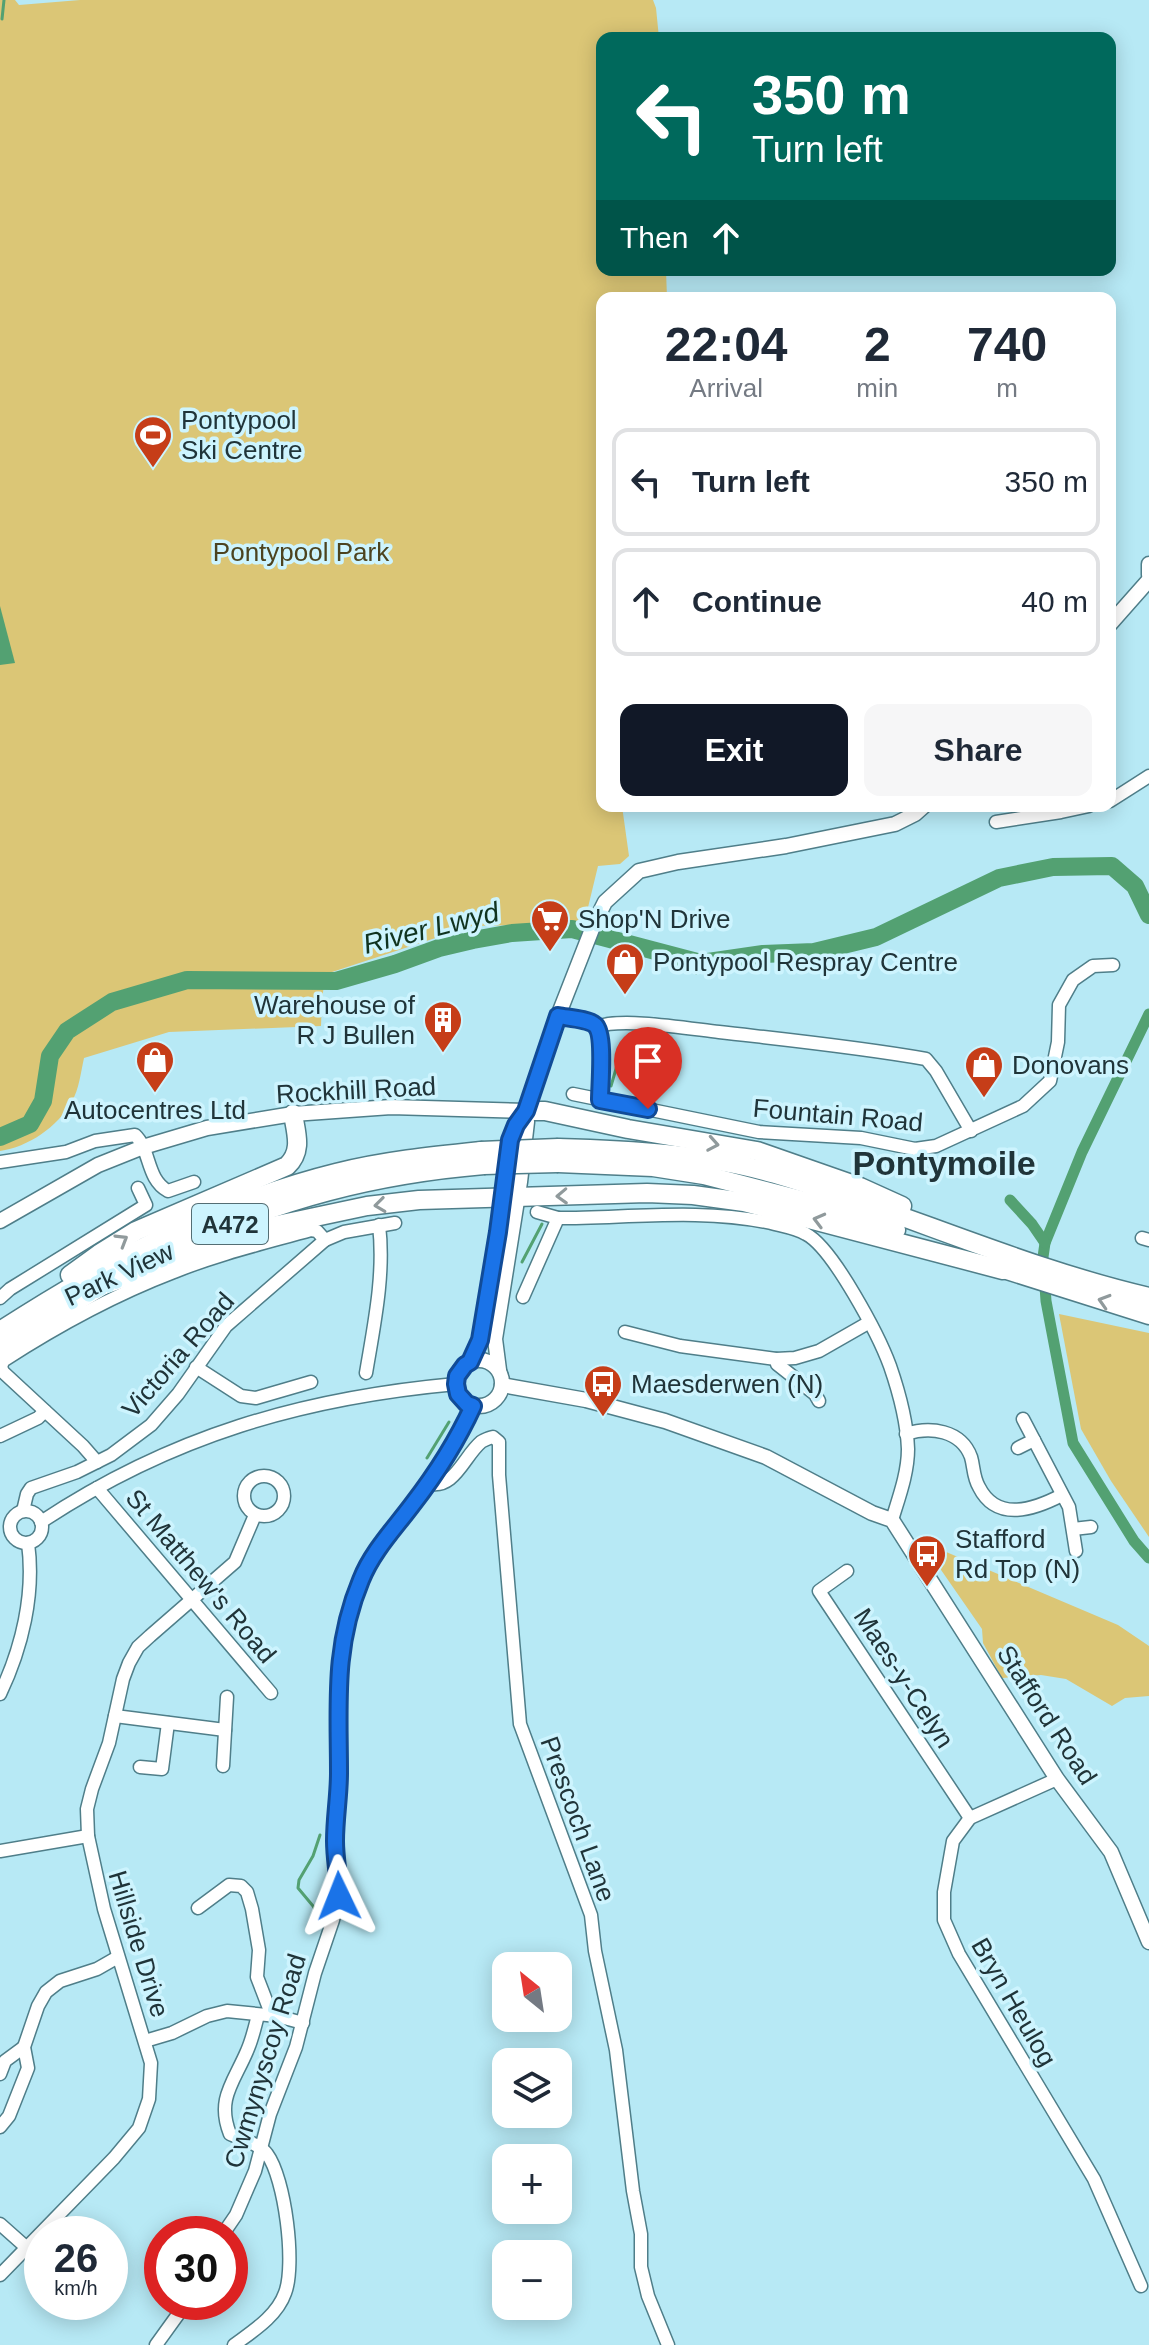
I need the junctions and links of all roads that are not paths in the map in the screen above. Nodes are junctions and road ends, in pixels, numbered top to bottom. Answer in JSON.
{"nodes":[{"id":1,"x":1149,"y":564,"type":"edge"},
{"id":2,"x":1149,"y":578,"type":"edge"},
{"id":3,"x":1116,"y":617,"type":"edge"},
{"id":4,"x":1149,"y":776,"type":"edge"},
{"id":5,"x":1116,"y":797,"type":"edge"},
{"id":6,"x":917,"y":812,"type":"edge"},
{"id":7,"x":1061,"y":812,"type":"edge"},
{"id":8,"x":996,"y":822,"type":"dead end"},
{"id":9,"x":1113,"y":965,"type":"dead end"},
{"id":10,"x":558,"y":1016,"type":"junction"},
{"id":11,"x":597,"y":1027,"type":"junction"},
{"id":12,"x":573,"y":1094,"type":"dead end"},
{"id":13,"x":600,"y":1100,"type":"junction"},
{"id":14,"x":526,"y":1111,"type":"junction"},
{"id":15,"x":293,"y":1114,"type":"junction"},
{"id":16,"x":971,"y":1131,"type":"junction"},
{"id":17,"x":143,"y":1147,"type":"junction"},
{"id":18,"x":558,"y":1156,"type":"junction"},
{"id":19,"x":483,"y":1158,"type":"junction"},
{"id":20,"x":0,"y":1162,"type":"edge"},
{"id":21,"x":194,"y":1182,"type":"dead end"},
{"id":22,"x":138,"y":1188,"type":"dead end"},
{"id":23,"x":510,"y":1198,"type":"junction"},
{"id":24,"x":537,"y":1212,"type":"dead end"},
{"id":25,"x":558,"y":1218,"type":"junction"},
{"id":26,"x":0,"y":1221,"type":"edge"},
{"id":27,"x":395,"y":1223,"type":"dead end"},
{"id":28,"x":379,"y":1225,"type":"junction"},
{"id":29,"x":957,"y":1237,"type":"junction"},
{"id":30,"x":325,"y":1240,"type":"junction"},
{"id":31,"x":1005,"y":1263,"type":"junction"},
{"id":32,"x":1061,"y":1281,"type":"junction"},
{"id":33,"x":101,"y":1286,"type":"junction"},
{"id":34,"x":523,"y":1297,"type":"dead end"},
{"id":35,"x":1149,"y":1297,"type":"edge"},
{"id":36,"x":0,"y":1298,"type":"edge"},
{"id":37,"x":40,"y":1305,"type":"junction"},
{"id":38,"x":1149,"y":1315,"type":"edge"},
{"id":39,"x":868,"y":1323,"type":"junction"},
{"id":40,"x":0,"y":1331,"type":"edge"},
{"id":41,"x":625,"y":1332,"type":"dead end"},
{"id":42,"x":0,"y":1348,"type":"edge"},
{"id":43,"x":776,"y":1359,"type":"junction"},
{"id":44,"x":470,"y":1362,"type":"junction"},
{"id":45,"x":196,"y":1367,"type":"junction"},
{"id":46,"x":366,"y":1373,"type":"dead end"},
{"id":47,"x":500,"y":1378,"type":"junction"},
{"id":48,"x":311,"y":1382,"type":"dead end"},
{"id":49,"x":456,"y":1384,"type":"junction"},
{"id":50,"x":819,"y":1401,"type":"dead end"},
{"id":51,"x":473,"y":1406,"type":"junction"},
{"id":52,"x":45,"y":1411,"type":"junction"},
{"id":53,"x":1023,"y":1419,"type":"dead end"},
{"id":54,"x":906,"y":1434,"type":"junction"},
{"id":55,"x":0,"y":1436,"type":"edge"},
{"id":56,"x":1034,"y":1440,"type":"junction"},
{"id":57,"x":1018,"y":1448,"type":"dead end"},
{"id":58,"x":97,"y":1462,"type":"junction"},
{"id":59,"x":428,"y":1483,"type":"junction"},
{"id":60,"x":97,"y":1488,"type":"junction"},
{"id":61,"x":1062,"y":1495,"type":"junction"},
{"id":62,"x":23,"y":1511,"type":"junction"},
{"id":63,"x":255,"y":1515,"type":"dead end"},
{"id":64,"x":892,"y":1520,"type":"junction"},
{"id":65,"x":41,"y":1522,"type":"junction"},
{"id":66,"x":5,"y":1527,"type":"edge"},
{"id":67,"x":1091,"y":1527,"type":"dead end"},
{"id":68,"x":1073,"y":1529,"type":"junction"},
{"id":69,"x":28,"y":1543,"type":"junction"},
{"id":70,"x":1076,"y":1551,"type":"dead end"},
{"id":71,"x":847,"y":1571,"type":"dead end"},
{"id":72,"x":191,"y":1600,"type":"junction"},
{"id":73,"x":271,"y":1693,"type":"dead end"},
{"id":74,"x":0,"y":1694,"type":"edge"},
{"id":75,"x":227,"y":1697,"type":"dead end"},
{"id":76,"x":115,"y":1716,"type":"junction"},
{"id":77,"x":168,"y":1723,"type":"junction"},
{"id":78,"x":225,"y":1730,"type":"junction"},
{"id":79,"x":223,"y":1766,"type":"dead end"},
{"id":80,"x":140,"y":1767,"type":"dead end"},
{"id":81,"x":1057,"y":1779,"type":"junction"},
{"id":82,"x":970,"y":1818,"type":"junction"},
{"id":83,"x":88,"y":1836,"type":"junction"},
{"id":84,"x":0,"y":1851,"type":"edge"},
{"id":85,"x":198,"y":1908,"type":"dead end"},
{"id":86,"x":1149,"y":1942,"type":"edge"},
{"id":87,"x":118,"y":1957,"type":"junction"},
{"id":88,"x":258,"y":2015,"type":"junction"},
{"id":89,"x":272,"y":2016,"type":"junction"},
{"id":90,"x":303,"y":2023,"type":"junction"},
{"id":91,"x":145,"y":2041,"type":"junction"},
{"id":92,"x":24,"y":2047,"type":"junction"},
{"id":93,"x":0,"y":2074,"type":"edge"},
{"id":94,"x":0,"y":2127,"type":"edge"},
{"id":95,"x":262,"y":2149,"type":"junction"},
{"id":96,"x":58,"y":2216,"type":"edge"},
{"id":97,"x":233,"y":2216,"type":"edge"},
{"id":98,"x":0,"y":2224,"type":"edge"},
{"id":99,"x":24,"y":2245,"type":"edge"},
{"id":100,"x":24,"y":2251,"type":"edge"},
{"id":101,"x":0,"y":2275,"type":"edge"},
{"id":102,"x":1141,"y":2286,"type":"dead end"},
{"id":103,"x":174,"y":2320,"type":"edge"},
{"id":104,"x":156,"y":2345,"type":"edge"},
{"id":105,"x":234,"y":2345,"type":"edge"},
{"id":106,"x":668,"y":2345,"type":"edge"}],
"edges":[{"from":1,"to":2,"type":"street"},
{"from":2,"to":3,"type":"street"},
{"from":4,"to":5,"type":"street"},
{"from":6,"to":10,"type":"street"},
{"from":7,"to":8,"type":"street"},
{"from":9,"to":16,"type":"street","name":"Fountain Road"},
{"from":10,"to":11,"type":"street"},
{"from":10,"to":14,"type":"street"},
{"from":11,"to":13,"type":"street"},
{"from":11,"to":16,"type":"street"},
{"from":12,"to":13,"type":"street","name":"Fountain Road"},
{"from":13,"to":16,"type":"street","name":"Fountain Road"},
{"from":14,"to":15,"type":"street","name":"Rockhill Road"},
{"from":14,"to":23,"type":"street"},
{"from":14,"to":29,"type":"main road","one_way":true},
{"from":15,"to":17,"type":"street","name":"Rockhill Road"},
{"from":37,"to":15,"type":"main road","one_way":true},
{"from":17,"to":20,"type":"street"},
{"from":17,"to":21,"type":"street"},
{"from":17,"to":26,"type":"street","name":"Rockhill Road"},
{"from":18,"to":19,"type":"main road","number":"A472","bridge":true},
{"from":18,"to":29,"type":"main road","number":"A472"},
{"from":18,"to":31,"type":"main road","number":"A472"},
{"from":19,"to":33,"type":"main road","number":"A472"},
{"from":19,"to":37,"type":"main road","number":"A472"},
{"from":22,"to":36,"type":"street"},
{"from":31,"to":23,"type":"main road","one_way":true},
{"from":23,"to":33,"type":"main road","one_way":true},
{"from":23,"to":44,"type":"street"},
{"from":23,"to":47,"type":"street"},
{"from":24,"to":25,"type":"street"},
{"from":25,"to":34,"type":"street"},
{"from":25,"to":39,"type":"street"},
{"from":27,"to":28,"type":"street","name":"Park View"},
{"from":28,"to":30,"type":"street","name":"Park View"},
{"from":28,"to":46,"type":"street"},
{"from":29,"to":31,"type":"main road","number":"A472"},
{"from":30,"to":45,"type":"street","name":"Victoria Road"},
{"from":30,"to":52,"type":"street","name":"Park View"},
{"from":31,"to":32,"type":"main road","number":"A472"},
{"from":32,"to":35,"type":"main road","number":"A472"},
{"from":38,"to":32,"type":"main road","number":"A472","one_way":true},
{"from":33,"to":42,"type":"main road","number":"A472"},
{"from":37,"to":40,"type":"main road","number":"A472"},
{"from":39,"to":43,"type":"street"},
{"from":39,"to":54,"type":"street"},
{"from":41,"to":43,"type":"street"},
{"from":43,"to":50,"type":"street"},
{"from":44,"to":47,"type":"street"},
{"from":44,"to":49,"type":"street"},
{"from":45,"to":48,"type":"street"},
{"from":45,"to":58,"type":"street","name":"Victoria Road"},
{"from":47,"to":51,"type":"street"},
{"from":47,"to":64,"type":"street"},
{"from":49,"to":51,"type":"street"},
{"from":49,"to":60,"type":"street"},
{"from":51,"to":59,"type":"street","name":"Cwmynyscoy Road"},
{"from":52,"to":55,"type":"street"},
{"from":52,"to":58,"type":"street","name":"Park View"},
{"from":53,"to":56,"type":"street"},
{"from":54,"to":61,"type":"street"},
{"from":54,"to":64,"type":"street"},
{"from":56,"to":57,"type":"street"},
{"from":56,"to":61,"type":"street"},
{"from":58,"to":62,"type":"street","name":"Victoria Road"},
{"from":59,"to":90,"type":"street","name":"Cwmynyscoy Road"},
{"from":59,"to":106,"type":"street","name":"Prescoch Lane"},
{"from":60,"to":65,"type":"street"},
{"from":60,"to":72,"type":"street","name":"St Matthew's Road"},
{"from":61,"to":68,"type":"street"},
{"from":62,"to":65,"type":"street"},
{"from":62,"to":66,"type":"street"},
{"from":63,"to":72,"type":"street","name":"Hillside Drive"},
{"from":64,"to":81,"type":"street","name":"Stafford Road"},
{"from":65,"to":69,"type":"street"},
{"from":66,"to":69,"type":"street"},
{"from":67,"to":68,"type":"street"},
{"from":68,"to":70,"type":"street"},
{"from":69,"to":74,"type":"street"},
{"from":71,"to":82,"type":"street","name":"Maes-y-Celyn"},
{"from":72,"to":73,"type":"street","name":"St Matthew's Road"},
{"from":72,"to":76,"type":"street","name":"Hillside Drive"},
{"from":75,"to":78,"type":"street"},
{"from":76,"to":77,"type":"street"},
{"from":76,"to":83,"type":"street","name":"Hillside Drive"},
{"from":77,"to":78,"type":"street"},
{"from":77,"to":80,"type":"street"},
{"from":78,"to":79,"type":"street"},
{"from":81,"to":82,"type":"street"},
{"from":81,"to":86,"type":"street","name":"Stafford Road"},
{"from":82,"to":102,"type":"street","name":"Bryn Heulog"},
{"from":83,"to":84,"type":"street"},
{"from":83,"to":87,"type":"street","name":"Hillside Drive"},
{"from":85,"to":89,"type":"street"},
{"from":87,"to":91,"type":"street","name":"Hillside Drive"},
{"from":87,"to":92,"type":"street"},
{"from":88,"to":89,"type":"street"},
{"from":88,"to":91,"type":"street"},
{"from":88,"to":95,"type":"street"},
{"from":89,"to":90,"type":"street"},
{"from":90,"to":95,"type":"street","name":"Cwmynyscoy Road"},
{"from":91,"to":96,"type":"street","name":"Hillside Drive"},
{"from":92,"to":93,"type":"street"},
{"from":92,"to":94,"type":"street"},
{"from":95,"to":97,"type":"street","name":"Cwmynyscoy Road"},
{"from":95,"to":105,"type":"street"},
{"from":98,"to":99,"type":"street"},
{"from":100,"to":101,"type":"street","name":"Hillside Drive"},
{"from":103,"to":104,"type":"street"}]}
